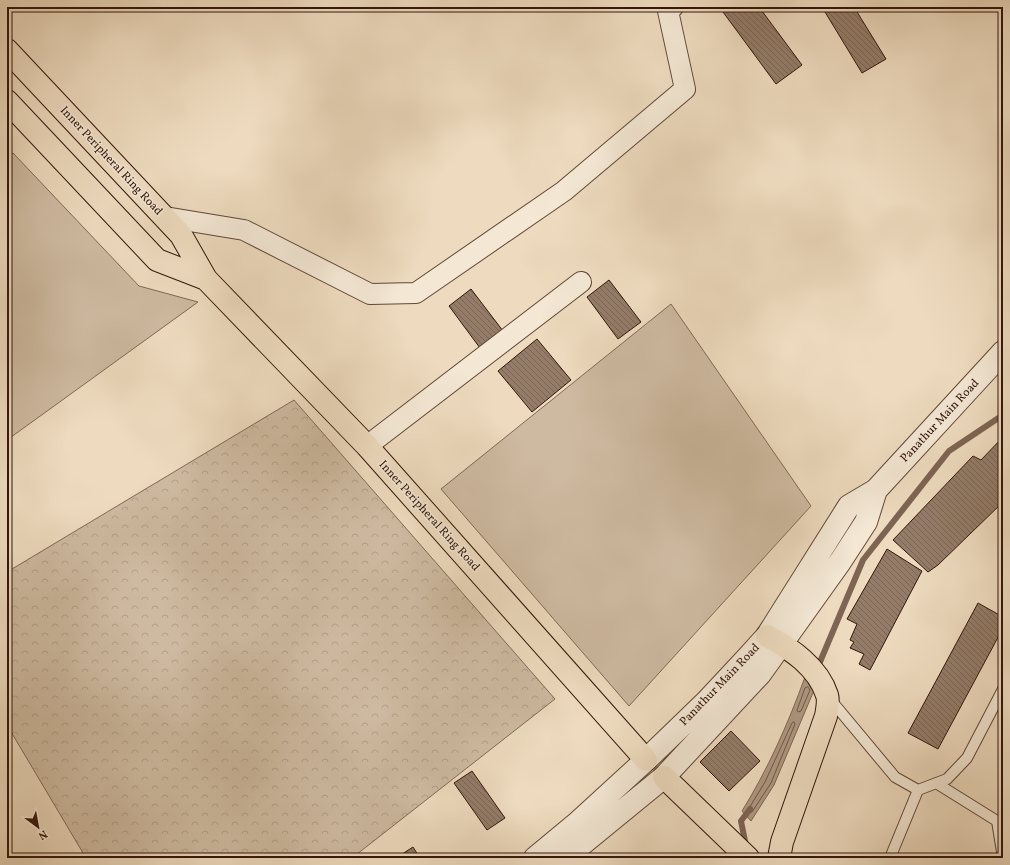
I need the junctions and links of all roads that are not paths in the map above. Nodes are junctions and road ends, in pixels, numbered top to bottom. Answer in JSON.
{"nodes":[{"id":1,"x":672,"y":7,"type":"edge"},
{"id":2,"x":7,"y":50,"type":"edge"},
{"id":3,"x":7,"y":101,"type":"edge"},
{"id":4,"x":165,"y":217,"type":"junction"},
{"id":5,"x":206,"y":279,"type":"junction"},
{"id":6,"x":581,"y":282,"type":"dead end"},
{"id":7,"x":1003,"y":352,"type":"edge"},
{"id":8,"x":367,"y":446,"type":"junction"},
{"id":9,"x":775,"y":640,"type":"junction"},
{"id":10,"x":822,"y":687,"type":"junction"},
{"id":11,"x":1003,"y":690,"type":"edge"},
{"id":12,"x":646,"y":760,"type":"junction"},
{"id":13,"x":664,"y":777,"type":"junction"},
{"id":14,"x":936,"y":783,"type":"junction"},
{"id":15,"x":918,"y":790,"type":"junction"},
{"id":16,"x":743,"y":854,"type":"edge"},
{"id":17,"x":535,"y":858,"type":"edge"},
{"id":18,"x":565,"y":858,"type":"edge"},
{"id":19,"x":779,"y":858,"type":"edge"},
{"id":20,"x":890,"y":858,"type":"edge"},
{"id":21,"x":1003,"y":858,"type":"edge"}],
"edges":[{"from":1,"to":4,"type":"street"},
{"from":2,"to":4,"type":"main road","name":"Inner Peripheral Ring Road"},
{"from":3,"to":5,"type":"main road","name":"Inner Peripheral Ring Road"},
{"from":4,"to":5,"type":"main road","name":"Inner Peripheral Ring Road"},
{"from":5,"to":8,"type":"main road","name":"Inner Peripheral Ring Road"},
{"from":6,"to":8,"type":"street"},
{"from":7,"to":9,"type":"street","name":"Panathur Main Road"},
{"from":8,"to":12,"type":"main road","name":"Inner Peripheral Ring Road"},
{"from":9,"to":10,"type":"main road"},
{"from":9,"to":12,"type":"street","name":"Panathur Main Road"},
{"from":9,"to":13,"type":"street","name":"Panathur Main Road"},
{"from":10,"to":15,"type":"lane"},
{"from":10,"to":19,"type":"main road"},
{"from":11,"to":14,"type":"lane"},
{"from":12,"to":17,"type":"street","name":"Panathur Main Road"},
{"from":13,"to":16,"type":"main road"},
{"from":13,"to":18,"type":"street","name":"Panathur Main Road"},
{"from":14,"to":15,"type":"lane"},
{"from":14,"to":21,"type":"lane"},
{"from":15,"to":20,"type":"lane"}]}
